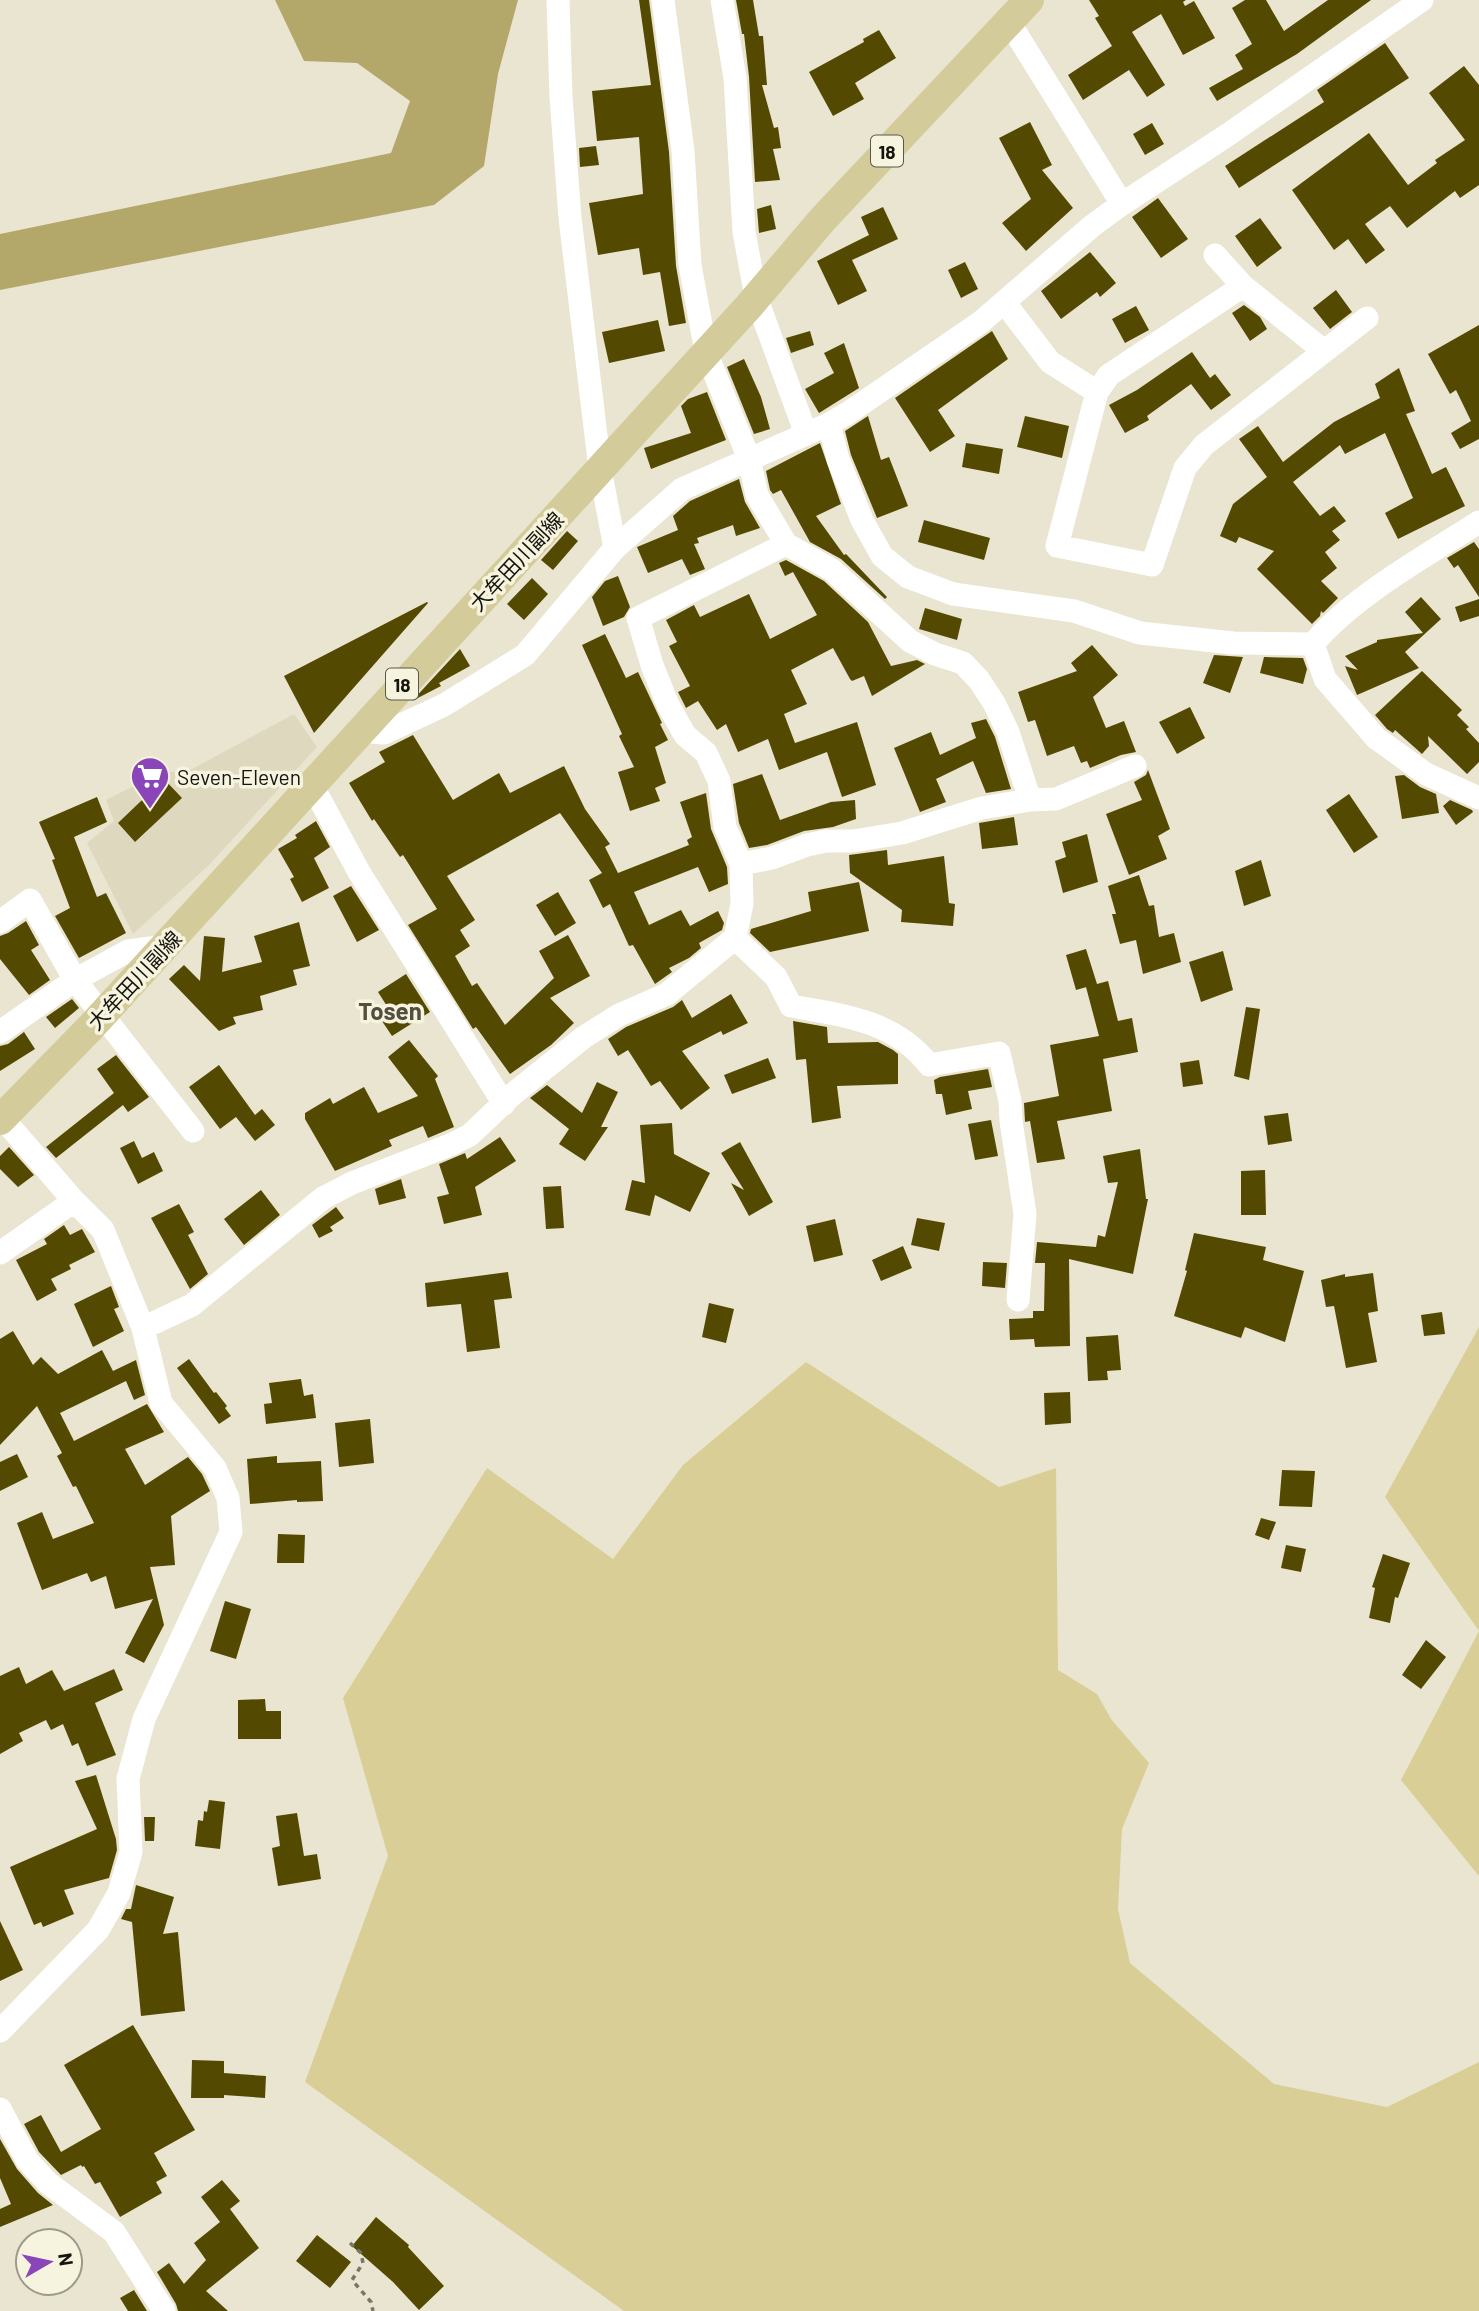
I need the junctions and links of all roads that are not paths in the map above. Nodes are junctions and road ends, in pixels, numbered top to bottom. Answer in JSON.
{"nodes":[{"id":1,"x":558,"y":0,"type":"edge"},
{"id":2,"x":663,"y":0,"type":"edge"},
{"id":3,"x":722,"y":0,"type":"edge"},
{"id":4,"x":1029,"y":0,"type":"edge"},
{"id":5,"x":1422,"y":0,"type":"edge"},
{"id":6,"x":1009,"y":22,"type":"junction"},
{"id":7,"x":1122,"y":204,"type":"junction"},
{"id":8,"x":1215,"y":255,"type":"dead end"},
{"id":9,"x":1243,"y":286,"type":"junction"},
{"id":10,"x":753,"y":301,"type":"junction"},
{"id":11,"x":1004,"y":302,"type":"junction"},
{"id":12,"x":1367,"y":318,"type":"dead end"},
{"id":13,"x":710,"y":347,"type":"junction"},
{"id":14,"x":1324,"y":351,"type":"junction"},
{"id":15,"x":1097,"y":392,"type":"junction"},
{"id":16,"x":829,"y":424,"type":"junction"},
{"id":17,"x":806,"y":434,"type":"junction"},
{"id":18,"x":749,"y":459,"type":"junction"},
{"id":19,"x":600,"y":469,"type":"junction"},
{"id":20,"x":1479,"y":522,"type":"edge"},
{"id":21,"x":786,"y":544,"type":"junction"},
{"id":22,"x":615,"y":548,"type":"junction"},
{"id":23,"x":1313,"y":644,"type":"junction"},
{"id":24,"x":359,"y":731,"type":"junction"},
{"id":25,"x":1135,"y":766,"type":"dead end"},
{"id":26,"x":312,"y":785,"type":"junction"},
{"id":27,"x":1479,"y":798,"type":"edge"},
{"id":28,"x":1030,"y":800,"type":"junction"},
{"id":29,"x":741,"y":864,"type":"junction"},
{"id":30,"x":0,"y":922,"type":"edge"},
{"id":31,"x":735,"y":937,"type":"junction"},
{"id":32,"x":166,"y":946,"type":"junction"},
{"id":33,"x":75,"y":980,"type":"junction"},
{"id":34,"x":102,"y":1015,"type":"junction"},
{"id":35,"x":0,"y":1031,"type":"edge"},
{"id":36,"x":504,"y":1104,"type":"junction"},
{"id":37,"x":1,"y":1118,"type":"edge"},
{"id":38,"x":193,"y":1131,"type":"dead end"},
{"id":39,"x":74,"y":1201,"type":"junction"},
{"id":40,"x":0,"y":1253,"type":"edge"},
{"id":41,"x":1017,"y":1300,"type":"dead end"},
{"id":42,"x":143,"y":1328,"type":"junction"},
{"id":43,"x":0,"y":2031,"type":"edge"},
{"id":44,"x":0,"y":2109,"type":"edge"},
{"id":45,"x":164,"y":2311,"type":"edge"}],
"edges":[{"from":1,"to":19,"type":"street"},
{"from":2,"to":13,"type":"street"},
{"from":3,"to":10,"type":"street"},
{"from":4,"to":6,"type":"main road","name":"大牟田川副線","number":"18"},
{"from":5,"to":7,"type":"street"},
{"from":6,"to":7,"type":"street"},
{"from":6,"to":10,"type":"main road","name":"大牟田川副線","number":"18"},
{"from":7,"to":11,"type":"street"},
{"from":8,"to":9,"type":"street"},
{"from":9,"to":14,"type":"street"},
{"from":9,"to":15,"type":"street"},
{"from":10,"to":13,"type":"main road","name":"大牟田川副線","number":"18"},
{"from":10,"to":17,"type":"street"},
{"from":11,"to":15,"type":"street"},
{"from":11,"to":16,"type":"street"},
{"from":12,"to":14,"type":"street"},
{"from":13,"to":18,"type":"street"},
{"from":13,"to":19,"type":"main road","name":"大牟田川副線","number":"18"},
{"from":14,"to":15,"type":"street"},
{"from":16,"to":17,"type":"street"},
{"from":16,"to":23,"type":"street"},
{"from":17,"to":18,"type":"street"},
{"from":18,"to":21,"type":"street"},
{"from":18,"to":22,"type":"street"},
{"from":19,"to":22,"type":"street"},
{"from":19,"to":24,"type":"main road","name":"大牟田川副線","number":"18"},
{"from":20,"to":23,"type":"street"},
{"from":21,"to":28,"type":"street"},
{"from":21,"to":29,"type":"street"},
{"from":22,"to":24,"type":"street"},
{"from":23,"to":27,"type":"street"},
{"from":24,"to":26,"type":"main road","name":"大牟田川副線","number":"18"},
{"from":25,"to":28,"type":"street"},
{"from":26,"to":32,"type":"main road","name":"大牟田川副線","number":"18"},
{"from":26,"to":36,"type":"street"},
{"from":28,"to":29,"type":"street"},
{"from":29,"to":31,"type":"street"},
{"from":30,"to":33,"type":"street"},
{"from":31,"to":36,"type":"street"},
{"from":31,"to":41,"type":"street"},
{"from":32,"to":33,"type":"street"},
{"from":32,"to":34,"type":"main road","name":"大牟田川副線","number":"18"},
{"from":33,"to":34,"type":"street"},
{"from":33,"to":35,"type":"street"},
{"from":34,"to":37,"type":"main road","name":"大牟田川副線","number":"18"},
{"from":34,"to":38,"type":"street"},
{"from":36,"to":42,"type":"street"},
{"from":37,"to":39,"type":"street"},
{"from":39,"to":40,"type":"street"},
{"from":39,"to":42,"type":"street"},
{"from":42,"to":43,"type":"street"},
{"from":44,"to":45,"type":"street"}]}
